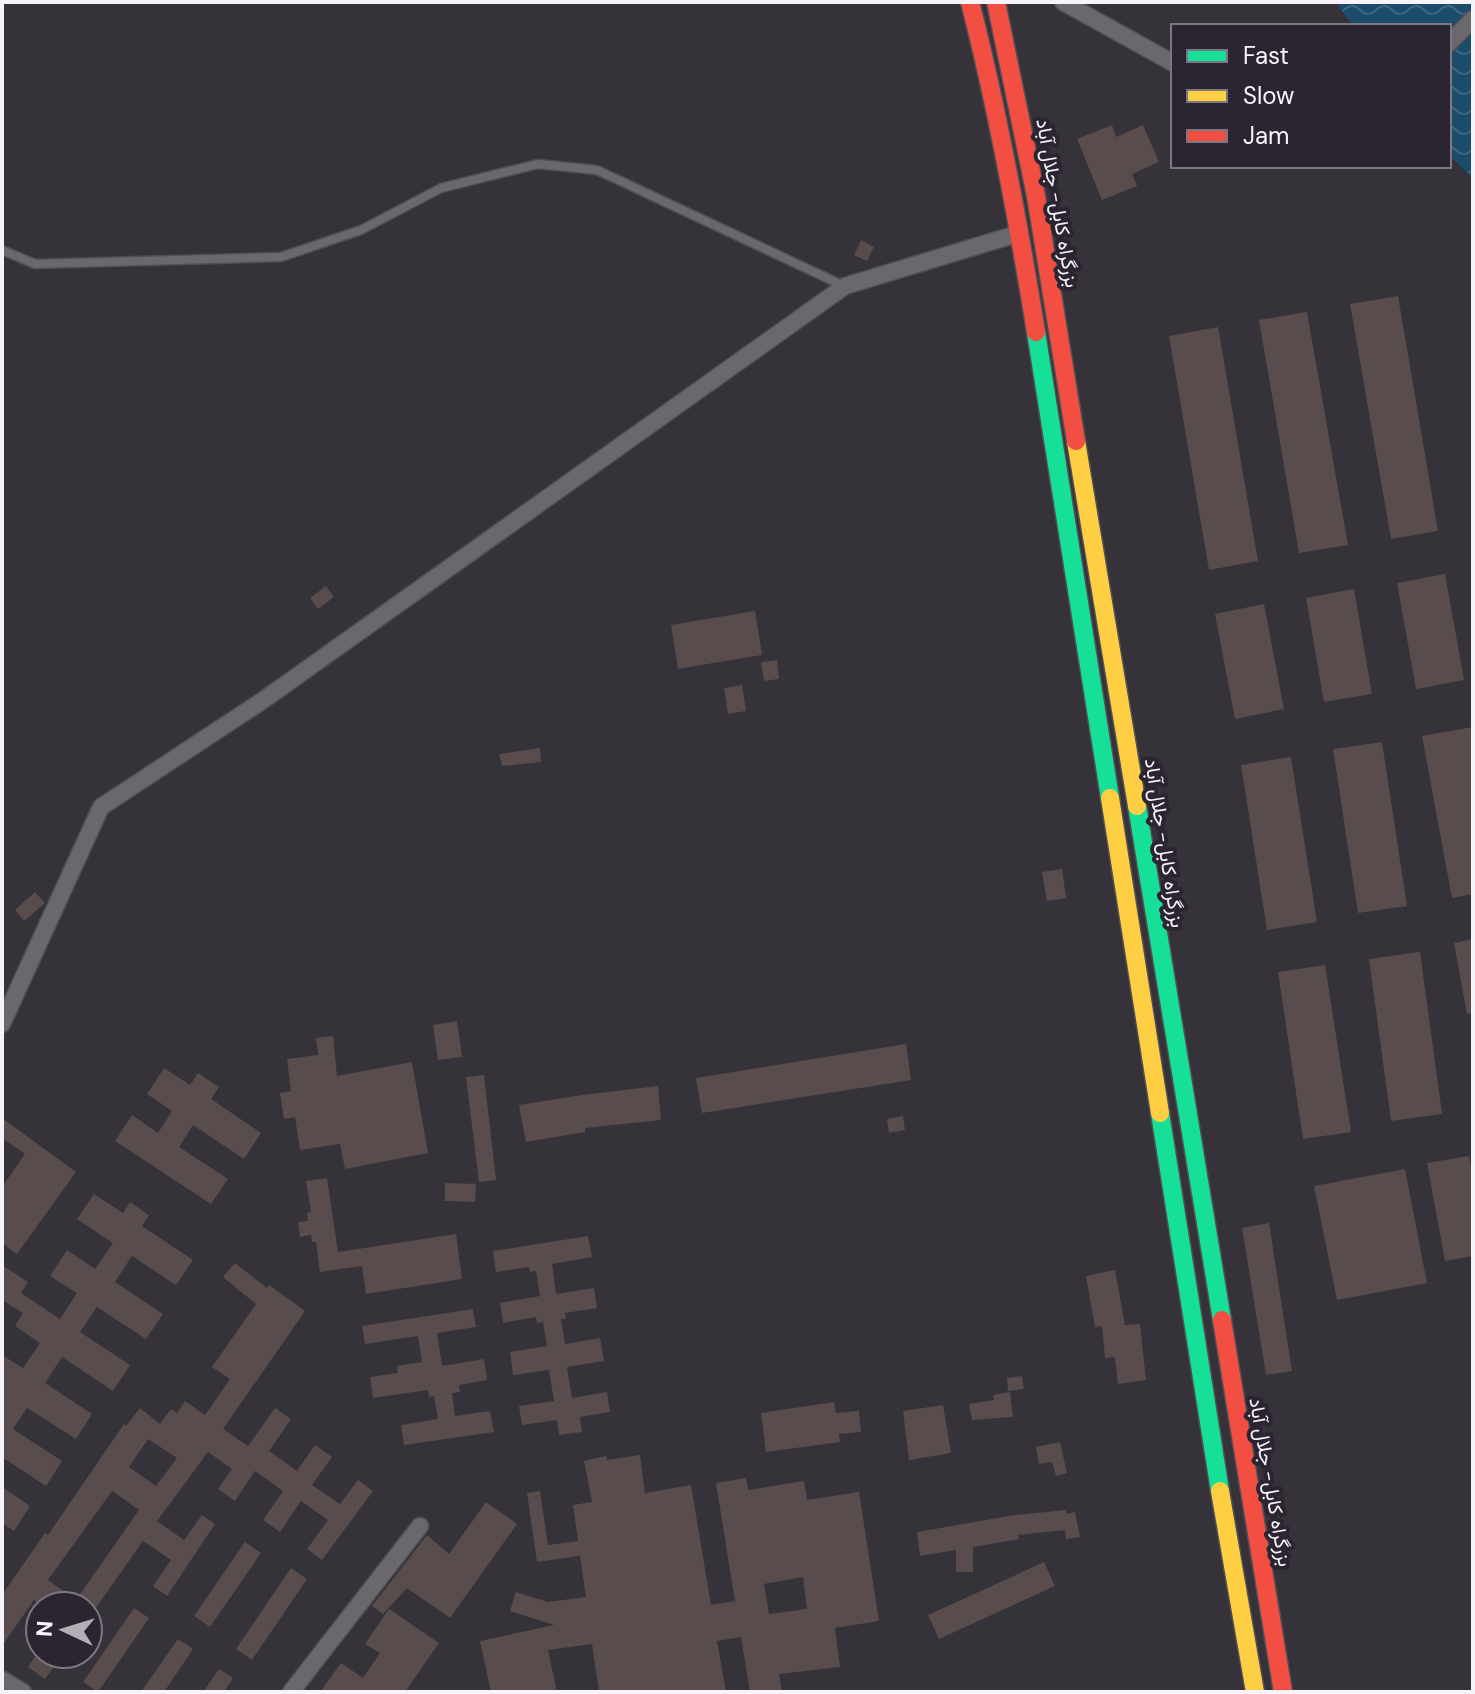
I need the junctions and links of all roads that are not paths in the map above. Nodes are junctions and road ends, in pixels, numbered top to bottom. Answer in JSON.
{"nodes":[{"id":1,"x":970,"y":2,"type":"edge"},
{"id":2,"x":996,"y":2,"type":"edge"},
{"id":3,"x":1063,"y":2,"type":"edge"},
{"id":4,"x":1473,"y":19,"type":"edge"},
{"id":5,"x":1451,"y":41,"type":"edge"},
{"id":6,"x":1008,"y":51,"type":"junction"},
{"id":7,"x":984,"y":56,"type":"junction"},
{"id":8,"x":1171,"y":62,"type":"edge"},
{"id":9,"x":1036,"y":196,"type":"junction"},
{"id":10,"x":1013,"y":201,"type":"junction"},
{"id":11,"x":1020,"y":233,"type":"junction"},
{"id":12,"x":2,"y":250,"type":"edge"},
{"id":13,"x":845,"y":286,"type":"junction"},
{"id":14,"x":1052,"y":294,"type":"junction"},
{"id":15,"x":1030,"y":297,"type":"junction"},
{"id":16,"x":2,"y":1024,"type":"edge"},
{"id":17,"x":1198,"y":1182,"type":"junction"},
{"id":18,"x":1173,"y":1187,"type":"junction"},
{"id":19,"x":420,"y":1526,"type":"dead end"},
{"id":20,"x":3,"y":1680,"type":"edge"},
{"id":21,"x":23,"y":1692,"type":"edge"},
{"id":22,"x":291,"y":1692,"type":"edge"},
{"id":23,"x":1255,"y":1692,"type":"edge"},
{"id":24,"x":1283,"y":1692,"type":"edge"}],
"edges":[{"from":1,"to":7,"type":"highway"},
{"from":2,"to":6,"type":"highway","name":"بزرگراه کابل- جلال آباد"},
{"from":3,"to":8,"type":"street"},
{"from":4,"to":5,"type":"street"},
{"from":6,"to":7,"type":"highway"},
{"from":6,"to":9,"type":"highway","name":"بزرگراه کابل- جلال آباد"},
{"from":7,"to":10,"type":"highway"},
{"from":9,"to":10,"type":"highway"},
{"from":9,"to":14,"type":"highway","name":"بزرگراه کابل- جلال آباد"},
{"from":10,"to":11,"type":"highway"},
{"from":11,"to":13,"type":"street"},
{"from":11,"to":15,"type":"highway"},
{"from":12,"to":13,"type":"lane"},
{"from":13,"to":16,"type":"street"},
{"from":14,"to":15,"type":"highway"},
{"from":14,"to":17,"type":"highway","name":"بزرگراه کابل- جلال آباد"},
{"from":15,"to":18,"type":"highway"},
{"from":17,"to":18,"type":"highway"},
{"from":17,"to":24,"type":"highway","name":"بزرگراه کابل- جلال آباد"},
{"from":18,"to":23,"type":"highway"},
{"from":19,"to":22,"type":"street"},
{"from":20,"to":21,"type":"street"}]}
